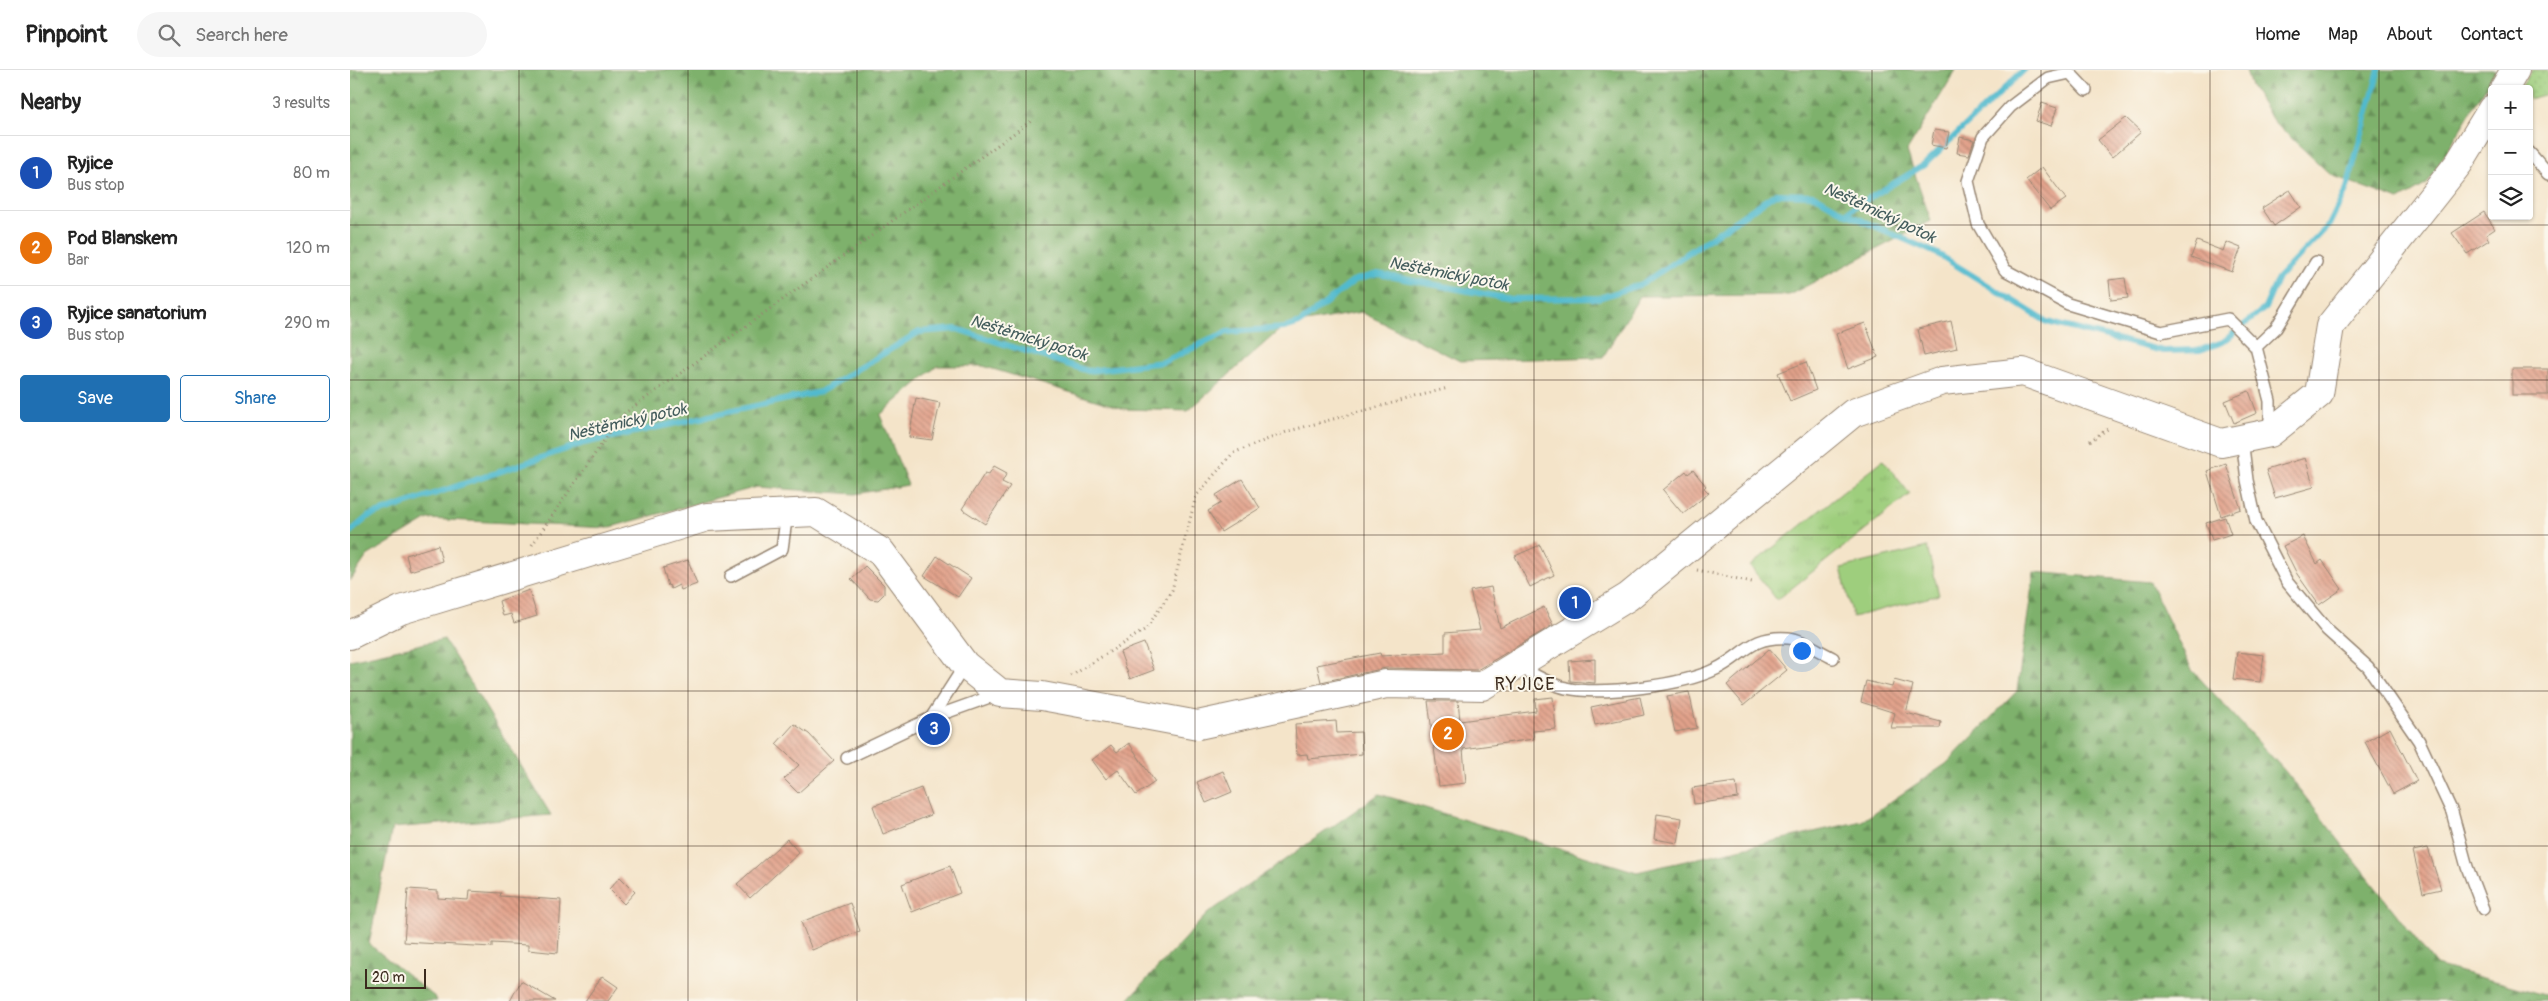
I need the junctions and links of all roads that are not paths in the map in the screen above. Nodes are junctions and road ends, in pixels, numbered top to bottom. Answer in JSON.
{"nodes":[{"id":1,"x":2515,"y":70,"type":"edge"},
{"id":2,"x":2506,"y":85,"type":"edge"},
{"id":3,"x":2086,"y":90,"type":"dead end"},
{"id":4,"x":2488,"y":116,"type":"edge"},
{"id":5,"x":2533,"y":157,"type":"edge"},
{"id":6,"x":2548,"y":174,"type":"edge"},
{"id":7,"x":2316,"y":262,"type":"dead end"},
{"id":8,"x":2252,"y":343,"type":"junction"},
{"id":9,"x":2270,"y":433,"type":"junction"},
{"id":10,"x":2242,"y":439,"type":"junction"},
{"id":11,"x":787,"y":513,"type":"junction"},
{"id":12,"x":731,"y":576,"type":"dead end"},
{"id":13,"x":350,"y":635,"type":"edge"},
{"id":14,"x":1833,"y":658,"type":"dead end"},
{"id":15,"x":964,"y":664,"type":"junction"},
{"id":16,"x":1516,"y":665,"type":"junction"},
{"id":17,"x":1000,"y":694,"type":"junction"},
{"id":18,"x":931,"y":718,"type":"junction"},
{"id":19,"x":847,"y":758,"type":"dead end"},
{"id":20,"x":2483,"y":909,"type":"dead end"}],
"edges":[{"from":1,"to":2,"type":"street"},
{"from":3,"to":8,"type":"lane"},
{"from":4,"to":9,"type":"street"},
{"from":5,"to":6,"type":"lane"},
{"from":7,"to":8,"type":"lane"},
{"from":8,"to":9,"type":"lane"},
{"from":9,"to":10,"type":"street"},
{"from":10,"to":16,"type":"street"},
{"from":10,"to":20,"type":"lane"},
{"from":11,"to":12,"type":"lane"},
{"from":11,"to":13,"type":"street"},
{"from":11,"to":15,"type":"street"},
{"from":14,"to":16,"type":"lane"},
{"from":15,"to":17,"type":"street"},
{"from":15,"to":18,"type":"lane"},
{"from":16,"to":17,"type":"street"},
{"from":17,"to":18,"type":"lane"},
{"from":18,"to":19,"type":"lane"}]}
